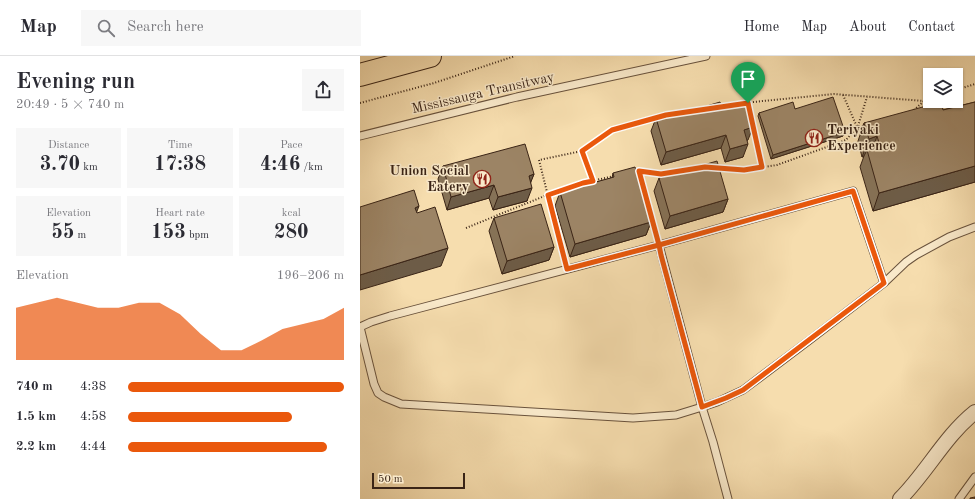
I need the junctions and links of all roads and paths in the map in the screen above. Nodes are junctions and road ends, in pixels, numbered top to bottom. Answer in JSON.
{"nodes":[{"id":1,"x":430,"y":56,"type":"edge"},
{"id":2,"x":515,"y":56,"type":"edge"},
{"id":3,"x":706,"y":56,"type":"edge"},
{"id":4,"x":360,"y":75,"type":"edge"},
{"id":5,"x":975,"y":84,"type":"edge"},
{"id":6,"x":963,"y":88,"type":"edge"},
{"id":7,"x":843,"y":95,"type":"junction"},
{"id":8,"x":867,"y":97,"type":"junction"},
{"id":9,"x":923,"y":101,"type":"edge"},
{"id":10,"x":923,"y":102,"type":"edge"},
{"id":11,"x":360,"y":103,"type":"edge"},
{"id":12,"x":748,"y":103,"type":"junction"},
{"id":13,"x":718,"y":107,"type":"edge"},
{"id":14,"x":696,"y":110,"type":"edge"},
{"id":15,"x":908,"y":112,"type":"edge"},
{"id":16,"x":872,"y":123,"type":"edge"},
{"id":17,"x":857,"y":127,"type":"junction"},
{"id":18,"x":360,"y":136,"type":"edge"},
{"id":19,"x":582,"y":151,"type":"junction"},
{"id":20,"x":762,"y":167,"type":"junction"},
{"id":21,"x":713,"y":168,"type":"edge"},
{"id":22,"x":690,"y":170,"type":"edge"},
{"id":23,"x":639,"y":171,"type":"junction"},
{"id":24,"x":631,"y":172,"type":"edge"},
{"id":25,"x":616,"y":175,"type":"edge"},
{"id":26,"x":593,"y":181,"type":"junction"},
{"id":27,"x":548,"y":195,"type":"junction"},
{"id":28,"x":975,"y":227,"type":"edge"},
{"id":29,"x":466,"y":228,"type":"dead end"},
{"id":30,"x":659,"y":245,"type":"junction"},
{"id":31,"x":567,"y":269,"type":"junction"},
{"id":32,"x":884,"y":283,"type":"junction"},
{"id":33,"x":360,"y":327,"type":"edge"},
{"id":34,"x":702,"y":407,"type":"junction"},
{"id":35,"x":975,"y":412,"type":"edge"},
{"id":36,"x":975,"y":477,"type":"edge"},
{"id":37,"x":728,"y":499,"type":"edge"},
{"id":38,"x":900,"y":499,"type":"edge"},
{"id":39,"x":959,"y":499,"type":"edge"}],
"edges":[{"from":1,"to":4,"type":"main road"},
{"from":2,"to":11,"type":"path"},
{"from":3,"to":18,"type":"lane","name":"Mississauga Transitway"},
{"from":5,"to":6,"type":"path"},
{"from":7,"to":8,"type":"path"},
{"from":7,"to":12,"type":"path"},
{"from":7,"to":17,"type":"path"},
{"from":8,"to":9,"type":"path"},
{"from":8,"to":17,"type":"path"},
{"from":10,"to":15,"type":"path"},
{"from":12,"to":13,"type":"path"},
{"from":12,"to":20,"type":"path"},
{"from":14,"to":19,"type":"path"},
{"from":16,"to":17,"type":"path"},
{"from":17,"to":20,"type":"path"},
{"from":19,"to":26,"type":"path"},
{"from":19,"to":27,"type":"path"},
{"from":20,"to":21,"type":"path"},
{"from":22,"to":23,"type":"path"},
{"from":23,"to":24,"type":"path"},
{"from":23,"to":30,"type":"path"},
{"from":25,"to":26,"type":"path"},
{"from":26,"to":27,"type":"path"},
{"from":27,"to":29,"type":"path"},
{"from":27,"to":31,"type":"path"},
{"from":28,"to":32,"type":"lane"},
{"from":30,"to":31,"type":"lane"},
{"from":30,"to":32,"type":"lane"},
{"from":30,"to":34,"type":"lane"},
{"from":31,"to":33,"type":"lane"},
{"from":32,"to":34,"type":"lane"},
{"from":33,"to":34,"type":"lane"},
{"from":34,"to":37,"type":"lane"},
{"from":35,"to":38,"type":"street"},
{"from":36,"to":39,"type":"lane"}]}
